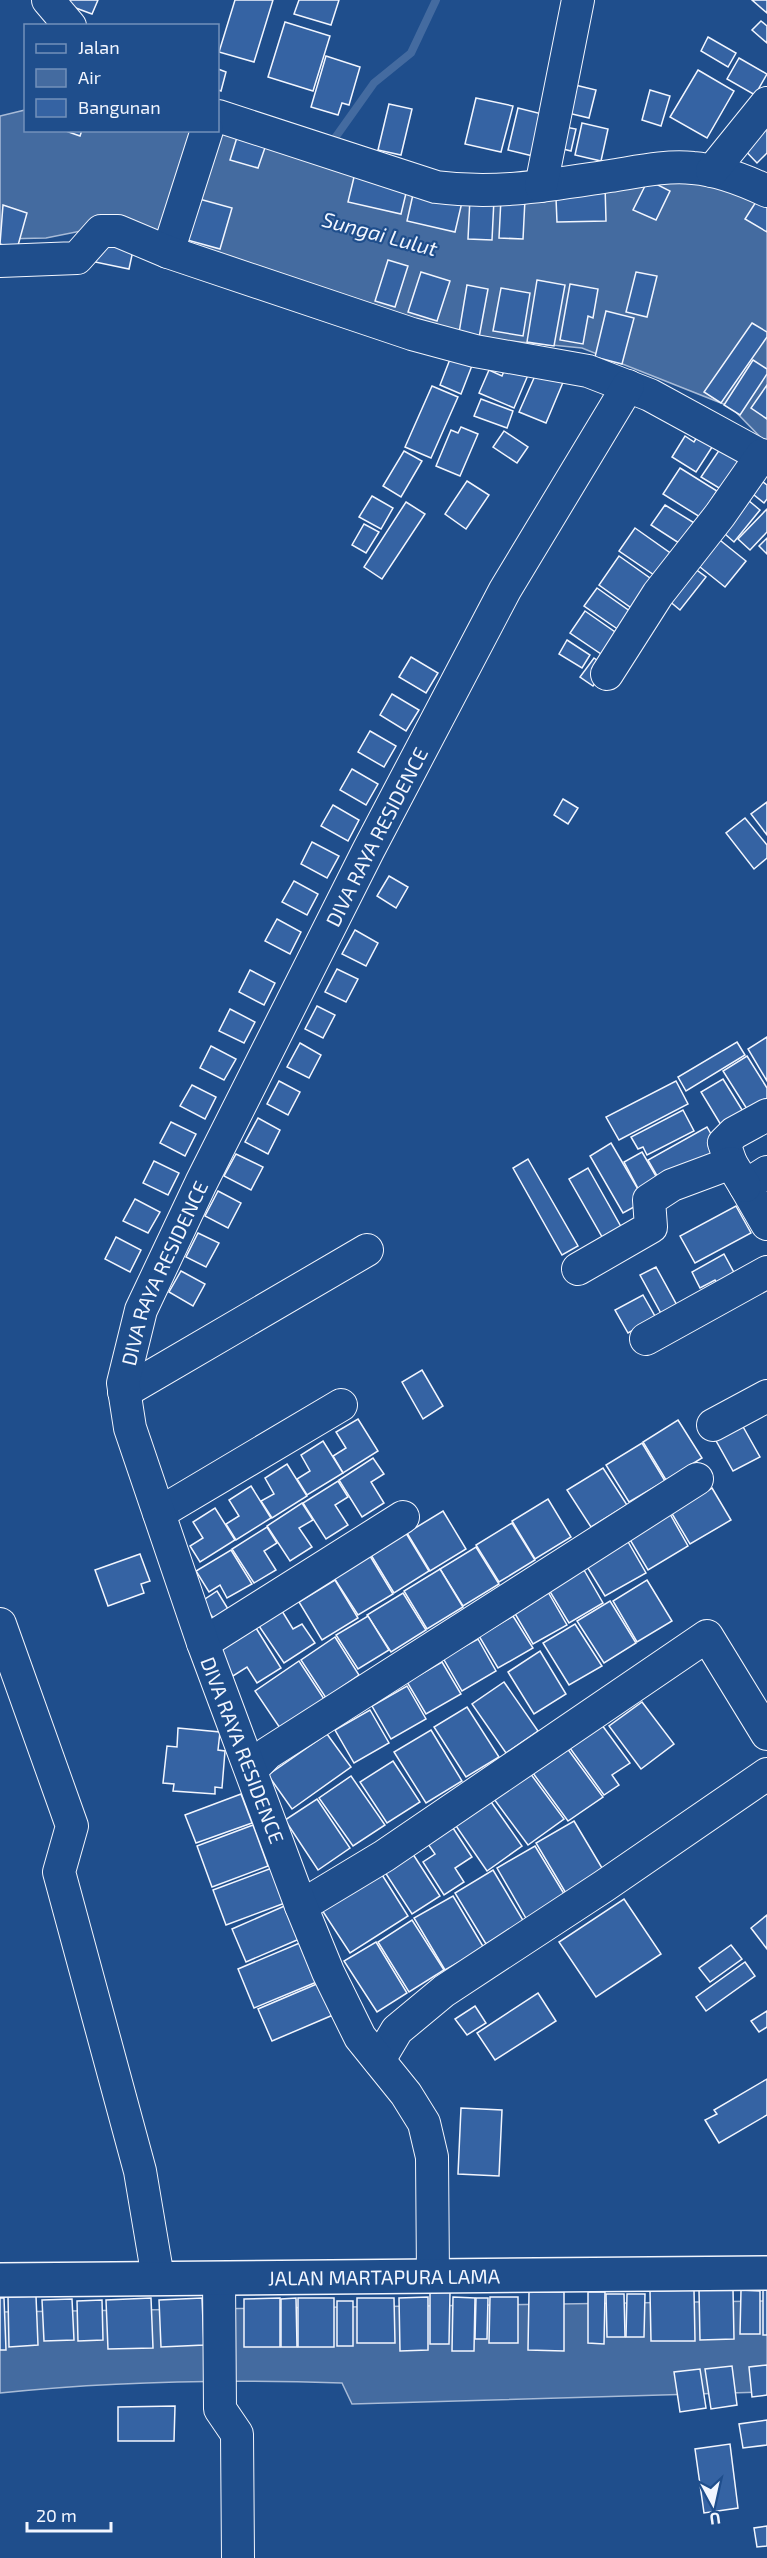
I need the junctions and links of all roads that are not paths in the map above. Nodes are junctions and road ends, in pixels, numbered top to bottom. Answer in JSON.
{"nodes":[{"id":1,"x":48,"y":0,"type":"edge"},
{"id":2,"x":578,"y":0,"type":"edge"},
{"id":3,"x":68,"y":24,"type":"edge"},
{"id":4,"x":767,"y":103,"type":"edge"},
{"id":5,"x":219,"y":116,"type":"edge"},
{"id":6,"x":206,"y":132,"type":"edge"},
{"id":7,"x":712,"y":171,"type":"junction"},
{"id":8,"x":541,"y":186,"type":"junction"},
{"id":9,"x":767,"y":191,"type":"edge"},
{"id":10,"x":168,"y":249,"type":"junction"},
{"id":11,"x":0,"y":261,"type":"edge"},
{"id":12,"x":628,"y":386,"type":"junction"},
{"id":13,"x":765,"y":457,"type":"edge"},
{"id":14,"x":607,"y":674,"type":"dead end"},
{"id":15,"x":767,"y":1114,"type":"edge"},
{"id":16,"x":748,"y":1174,"type":"edge"},
{"id":17,"x":767,"y":1224,"type":"edge"},
{"id":18,"x":367,"y":1250,"type":"dead end"},
{"id":19,"x":578,"y":1269,"type":"dead end"},
{"id":20,"x":767,"y":1272,"type":"edge"},
{"id":21,"x":646,"y":1339,"type":"dead end"},
{"id":22,"x":124,"y":1392,"type":"junction"},
{"id":23,"x":767,"y":1395,"type":"edge"},
{"id":24,"x":341,"y":1405,"type":"dead end"},
{"id":25,"x":713,"y":1425,"type":"dead end"},
{"id":26,"x":697,"y":1479,"type":"dead end"},
{"id":27,"x":159,"y":1513,"type":"junction"},
{"id":28,"x":403,"y":1517,"type":"dead end"},
{"id":29,"x":0,"y":1624,"type":"edge"},
{"id":30,"x":203,"y":1643,"type":"junction"},
{"id":31,"x":767,"y":1734,"type":"edge"},
{"id":32,"x":252,"y":1769,"type":"junction"},
{"id":33,"x":767,"y":1774,"type":"edge"},
{"id":34,"x":301,"y":1906,"type":"junction"},
{"id":35,"x":379,"y":2060,"type":"junction"},
{"id":36,"x":767,"y":2273,"type":"edge"},
{"id":37,"x":434,"y":2276,"type":"junction"},
{"id":38,"x":158,"y":2278,"type":"junction"},
{"id":39,"x":0,"y":2280,"type":"edge"},
{"id":40,"x":219,"y":2291,"type":"junction"},
{"id":41,"x":220,"y":2406,"type":"junction"},
{"id":42,"x":218,"y":2558,"type":"edge"},
{"id":43,"x":238,"y":2558,"type":"edge"}],
"edges":[{"from":1,"to":3,"type":"street"},
{"from":2,"to":8,"type":"street"},
{"from":4,"to":7,"type":"street"},
{"from":5,"to":8,"type":"street"},
{"from":6,"to":10,"type":"street"},
{"from":7,"to":8,"type":"street"},
{"from":7,"to":9,"type":"street"},
{"from":10,"to":11,"type":"street"},
{"from":10,"to":12,"type":"street"},
{"from":12,"to":13,"type":"street"},
{"from":12,"to":22,"type":"street","name":"DIVA RAYA RESIDENCE"},
{"from":13,"to":14,"type":"street"},
{"from":15,"to":16,"type":"street"},
{"from":16,"to":17,"type":"street"},
{"from":16,"to":19,"type":"street"},
{"from":18,"to":22,"type":"street"},
{"from":20,"to":21,"type":"street"},
{"from":22,"to":27,"type":"street","name":"DIVA RAYA RESIDENCE"},
{"from":23,"to":25,"type":"street"},
{"from":24,"to":27,"type":"street"},
{"from":26,"to":32,"type":"street"},
{"from":27,"to":30,"type":"street","name":"DIVA RAYA RESIDENCE"},
{"from":28,"to":30,"type":"street"},
{"from":29,"to":38,"type":"street"},
{"from":30,"to":32,"type":"street","name":"DIVA RAYA RESIDENCE"},
{"from":31,"to":34,"type":"street"},
{"from":32,"to":34,"type":"street","name":"DIVA RAYA RESIDENCE"},
{"from":33,"to":35,"type":"street"},
{"from":34,"to":35,"type":"street","name":"DIVA RAYA RESIDENCE"},
{"from":35,"to":37,"type":"street","name":"DIVA RAYA RESIDENCE"},
{"from":36,"to":37,"type":"main road","name":"JALAN MARTAPURA LAMA"},
{"from":37,"to":40,"type":"main road","name":"JALAN MARTAPURA LAMA"},
{"from":38,"to":39,"type":"main road","name":"JALAN MARTAPURA LAMA"},
{"from":38,"to":40,"type":"main road","name":"JALAN MARTAPURA LAMA"},
{"from":40,"to":41,"type":"street"},
{"from":41,"to":42,"type":"street"},
{"from":41,"to":43,"type":"street"}]}
